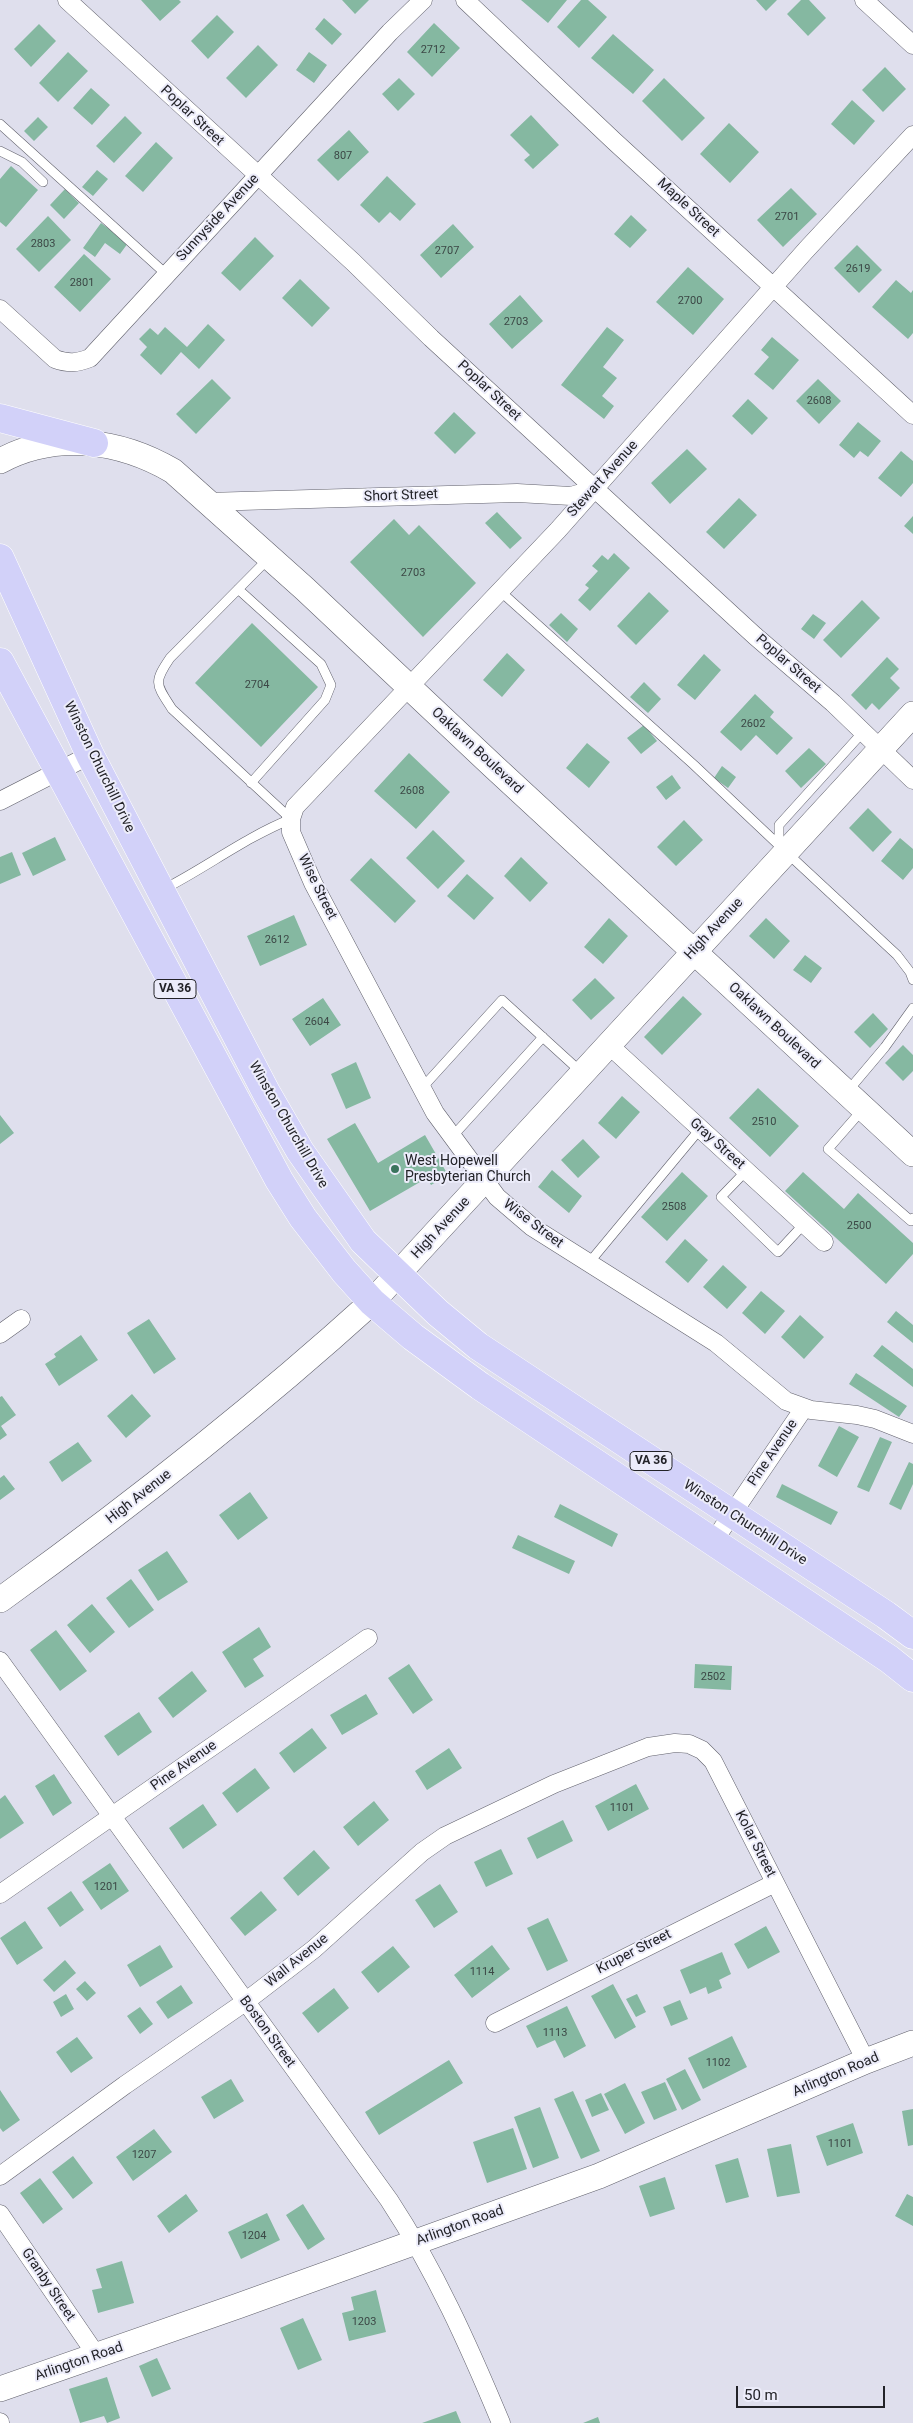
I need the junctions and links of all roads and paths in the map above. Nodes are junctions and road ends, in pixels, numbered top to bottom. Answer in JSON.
{"nodes":[{"id":1,"x":67,"y":0,"type":"edge"},
{"id":2,"x":423,"y":0,"type":"edge"},
{"id":3,"x":465,"y":0,"type":"edge"},
{"id":4,"x":864,"y":0,"type":"edge"},
{"id":5,"x":913,"y":44,"type":"edge"},
{"id":6,"x":0,"y":124,"type":"edge"},
{"id":7,"x":913,"y":135,"type":"edge"},
{"id":8,"x":0,"y":151,"type":"edge"},
{"id":9,"x":257,"y":175,"type":"junction"},
{"id":10,"x":43,"y":182,"type":"dead end"},
{"id":11,"x":166,"y":274,"type":"junction"},
{"id":12,"x":774,"y":287,"type":"junction"},
{"id":13,"x":0,"y":309,"type":"edge"},
{"id":14,"x":913,"y":414,"type":"edge"},
{"id":15,"x":0,"y":418,"type":"edge"},
{"id":16,"x":94,"y":443,"type":"junction"},
{"id":17,"x":0,"y":460,"type":"edge"},
{"id":18,"x":595,"y":488,"type":"junction"},
{"id":19,"x":207,"y":502,"type":"junction"},
{"id":20,"x":0,"y":558,"type":"edge"},
{"id":21,"x":270,"y":558,"type":"junction"},
{"id":22,"x":238,"y":589,"type":"junction"},
{"id":23,"x":500,"y":591,"type":"junction"},
{"id":24,"x":0,"y":662,"type":"edge"},
{"id":25,"x":409,"y":687,"type":"junction"},
{"id":26,"x":913,"y":714,"type":"edge"},
{"id":27,"x":863,"y":732,"type":"junction"},
{"id":28,"x":881,"y":749,"type":"junction"},
{"id":29,"x":90,"y":755,"type":"junction"},
{"id":30,"x":58,"y":771,"type":"junction"},
{"id":31,"x":913,"y":780,"type":"edge"},
{"id":32,"x":251,"y":783,"type":"junction"},
{"id":33,"x":0,"y":801,"type":"edge"},
{"id":34,"x":291,"y":820,"type":"junction"},
{"id":35,"x":786,"y":852,"type":"junction"},
{"id":36,"x":160,"y":891,"type":"junction"},
{"id":37,"x":694,"y":951,"type":"junction"},
{"id":38,"x":913,"y":980,"type":"edge"},
{"id":39,"x":913,"y":1008,"type":"edge"},
{"id":40,"x":543,"y":1037,"type":"junction"},
{"id":41,"x":610,"y":1046,"type":"junction"},
{"id":42,"x":583,"y":1074,"type":"junction"},
{"id":43,"x":422,"y":1088,"type":"junction"},
{"id":44,"x":855,"y":1101,"type":"junction"},
{"id":45,"x":700,"y":1128,"type":"junction"},
{"id":46,"x":452,"y":1137,"type":"junction"},
{"id":47,"x":913,"y":1154,"type":"edge"},
{"id":48,"x":746,"y":1171,"type":"junction"},
{"id":49,"x":484,"y":1181,"type":"junction"},
{"id":50,"x":913,"y":1218,"type":"edge"},
{"id":51,"x":804,"y":1224,"type":"junction"},
{"id":52,"x":824,"y":1242,"type":"dead end"},
{"id":53,"x":588,"y":1264,"type":"junction"},
{"id":54,"x":397,"y":1276,"type":"junction"},
{"id":55,"x":372,"y":1302,"type":"junction"},
{"id":56,"x":22,"y":1319,"type":"dead end"},
{"id":57,"x":0,"y":1334,"type":"edge"},
{"id":58,"x":804,"y":1408,"type":"junction"},
{"id":59,"x":913,"y":1434,"type":"edge"},
{"id":60,"x":731,"y":1514,"type":"junction"},
{"id":61,"x":713,"y":1542,"type":"junction"},
{"id":62,"x":0,"y":1600,"type":"edge"},
{"id":63,"x":913,"y":1635,"type":"edge"},
{"id":64,"x":368,"y":1638,"type":"dead end"},
{"id":65,"x":0,"y":1661,"type":"edge"},
{"id":66,"x":913,"y":1678,"type":"edge"},
{"id":67,"x":574,"y":1776,"type":"joint"},
{"id":68,"x":112,"y":1816,"type":"junction"},
{"id":69,"x":775,"y":1883,"type":"junction"},
{"id":70,"x":0,"y":1894,"type":"edge"},
{"id":71,"x":244,"y":2002,"type":"junction"},
{"id":72,"x":495,"y":2023,"type":"dead end"},
{"id":73,"x":913,"y":2044,"type":"edge"},
{"id":74,"x":866,"y":2061,"type":"junction"},
{"id":75,"x":0,"y":2176,"type":"edge"},
{"id":76,"x":0,"y":2214,"type":"edge"},
{"id":77,"x":417,"y":2242,"type":"junction"},
{"id":78,"x":97,"y":2356,"type":"junction"},
{"id":79,"x":0,"y":2389,"type":"edge"},
{"id":80,"x":501,"y":2423,"type":"edge"}],
"edges":[{"from":1,"to":9,"type":"street","name":"Poplar Street"},
{"from":2,"to":9,"type":"street","name":"Sunnyside Avenue"},
{"from":3,"to":12,"type":"street","name":"Maple Street"},
{"from":4,"to":5,"type":"street"},
{"from":6,"to":11,"type":"lane"},
{"from":7,"to":12,"type":"street","name":"Stewart Avenue"},
{"from":8,"to":10,"type":"lane"},
{"from":9,"to":11,"type":"street","name":"Sunnyside Avenue"},
{"from":9,"to":18,"type":"street","name":"Poplar Street"},
{"from":11,"to":13,"type":"street","name":"Sunnyside Avenue"},
{"from":12,"to":14,"type":"street","name":"Maple Street"},
{"from":12,"to":18,"type":"street","name":"Stewart Avenue"},
{"from":15,"to":16,"type":"highway"},
{"from":16,"to":17,"type":"street","name":"Oaklawn Boulevard"},
{"from":16,"to":19,"type":"street","name":"Oaklawn Boulevard"},
{"from":18,"to":19,"type":"street","name":"Short Street"},
{"from":18,"to":23,"type":"street","name":"Stewart Avenue"},
{"from":18,"to":27,"type":"street","name":"Poplar Street"},
{"from":19,"to":21,"type":"street","name":"Oaklawn Boulevard"},
{"from":20,"to":29,"type":"highway","name":"Winston Churchill Drive","number":"VA 36"},
{"from":21,"to":22,"type":"lane"},
{"from":21,"to":25,"type":"street","name":"Oaklawn Boulevard"},
{"from":22,"to":32,"type":"lane"},
{"from":22,"to":32,"type":"lane"},
{"from":23,"to":25,"type":"street","name":"Stewart Avenue"},
{"from":23,"to":35,"type":"lane"},
{"from":24,"to":30,"type":"highway","number":"VA 36"},
{"from":25,"to":34,"type":"street","name":"Stewart Avenue"},
{"from":25,"to":37,"type":"street","name":"Oaklawn Boulevard"},
{"from":26,"to":28,"type":"street","name":"High Avenue"},
{"from":27,"to":28,"type":"street","name":"Poplar Street"},
{"from":27,"to":35,"type":"lane"},
{"from":28,"to":31,"type":"street","name":"Poplar Street"},
{"from":28,"to":35,"type":"street","name":"High Avenue"},
{"from":29,"to":30,"type":"street"},
{"from":29,"to":36,"type":"highway","name":"Winston Churchill Drive","number":"VA 36"},
{"from":30,"to":33,"type":"street"},
{"from":30,"to":55,"type":"highway","number":"VA 36"},
{"from":32,"to":34,"type":"lane"},
{"from":34,"to":36,"type":"lane"},
{"from":34,"to":43,"type":"street","name":"Wise Street"},
{"from":35,"to":37,"type":"street","name":"High Avenue"},
{"from":35,"to":38,"type":"lane"},
{"from":36,"to":54,"type":"highway","name":"Winston Churchill Drive","number":"VA 36"},
{"from":37,"to":41,"type":"street","name":"High Avenue"},
{"from":37,"to":44,"type":"street","name":"Oaklawn Boulevard"},
{"from":39,"to":44,"type":"lane"},
{"from":40,"to":42,"type":"lane"},
{"from":40,"to":43,"type":"lane"},
{"from":40,"to":46,"type":"lane"},
{"from":41,"to":42,"type":"street","name":"High Avenue"},
{"from":41,"to":45,"type":"street","name":"Gray Street"},
{"from":42,"to":49,"type":"street","name":"High Avenue"},
{"from":43,"to":46,"type":"street","name":"Wise Street"},
{"from":44,"to":47,"type":"street","name":"Oaklawn Boulevard"},
{"from":44,"to":50,"type":"lane"},
{"from":45,"to":48,"type":"street","name":"Gray Street"},
{"from":45,"to":53,"type":"lane"},
{"from":46,"to":49,"type":"street","name":"Wise Street"},
{"from":48,"to":51,"type":"street","name":"Gray Street"},
{"from":48,"to":51,"type":"lane"},
{"from":49,"to":53,"type":"street","name":"Wise Street"},
{"from":49,"to":54,"type":"street","name":"High Avenue"},
{"from":51,"to":52,"type":"street","name":"Gray Street"},
{"from":53,"to":58,"type":"street","name":"Wise Street"},
{"from":54,"to":55,"type":"street","name":"High Avenue"},
{"from":54,"to":60,"type":"highway","name":"Winston Churchill Drive","number":"VA 36"},
{"from":55,"to":61,"type":"highway","number":"VA 36"},
{"from":55,"to":62,"type":"street","name":"High Avenue"},
{"from":56,"to":57,"type":"street"},
{"from":58,"to":59,"type":"street","name":"Pine Avenue"},
{"from":58,"to":60,"type":"street","name":"Pine Avenue"},
{"from":60,"to":61,"type":"street","name":"Pine Avenue"},
{"from":60,"to":63,"type":"highway","name":"Winston Churchill Drive","number":"VA 36"},
{"from":61,"to":66,"type":"highway","number":"VA 36"},
{"from":64,"to":68,"type":"street","name":"Pine Avenue"},
{"from":65,"to":68,"type":"street","name":"Boston Street"},
{"from":67,"to":69,"type":"street","name":"Kolar Street"},
{"from":67,"to":71,"type":"street","name":"Wall Avenue"},
{"from":68,"to":70,"type":"street","name":"Pine Avenue"},
{"from":68,"to":71,"type":"street","name":"Boston Street"},
{"from":69,"to":72,"type":"street","name":"Kruper Street"},
{"from":69,"to":74,"type":"street","name":"Kolar Street"},
{"from":71,"to":75,"type":"street","name":"Wall Avenue"},
{"from":71,"to":77,"type":"street","name":"Boston Street"},
{"from":73,"to":74,"type":"street","name":"Arlington Road"},
{"from":74,"to":77,"type":"street","name":"Arlington Road"},
{"from":76,"to":78,"type":"street","name":"Granby Street"},
{"from":77,"to":78,"type":"street","name":"Arlington Road"},
{"from":77,"to":80,"type":"street","name":"Boston Street"},
{"from":78,"to":79,"type":"street","name":"Arlington Road"}]}
